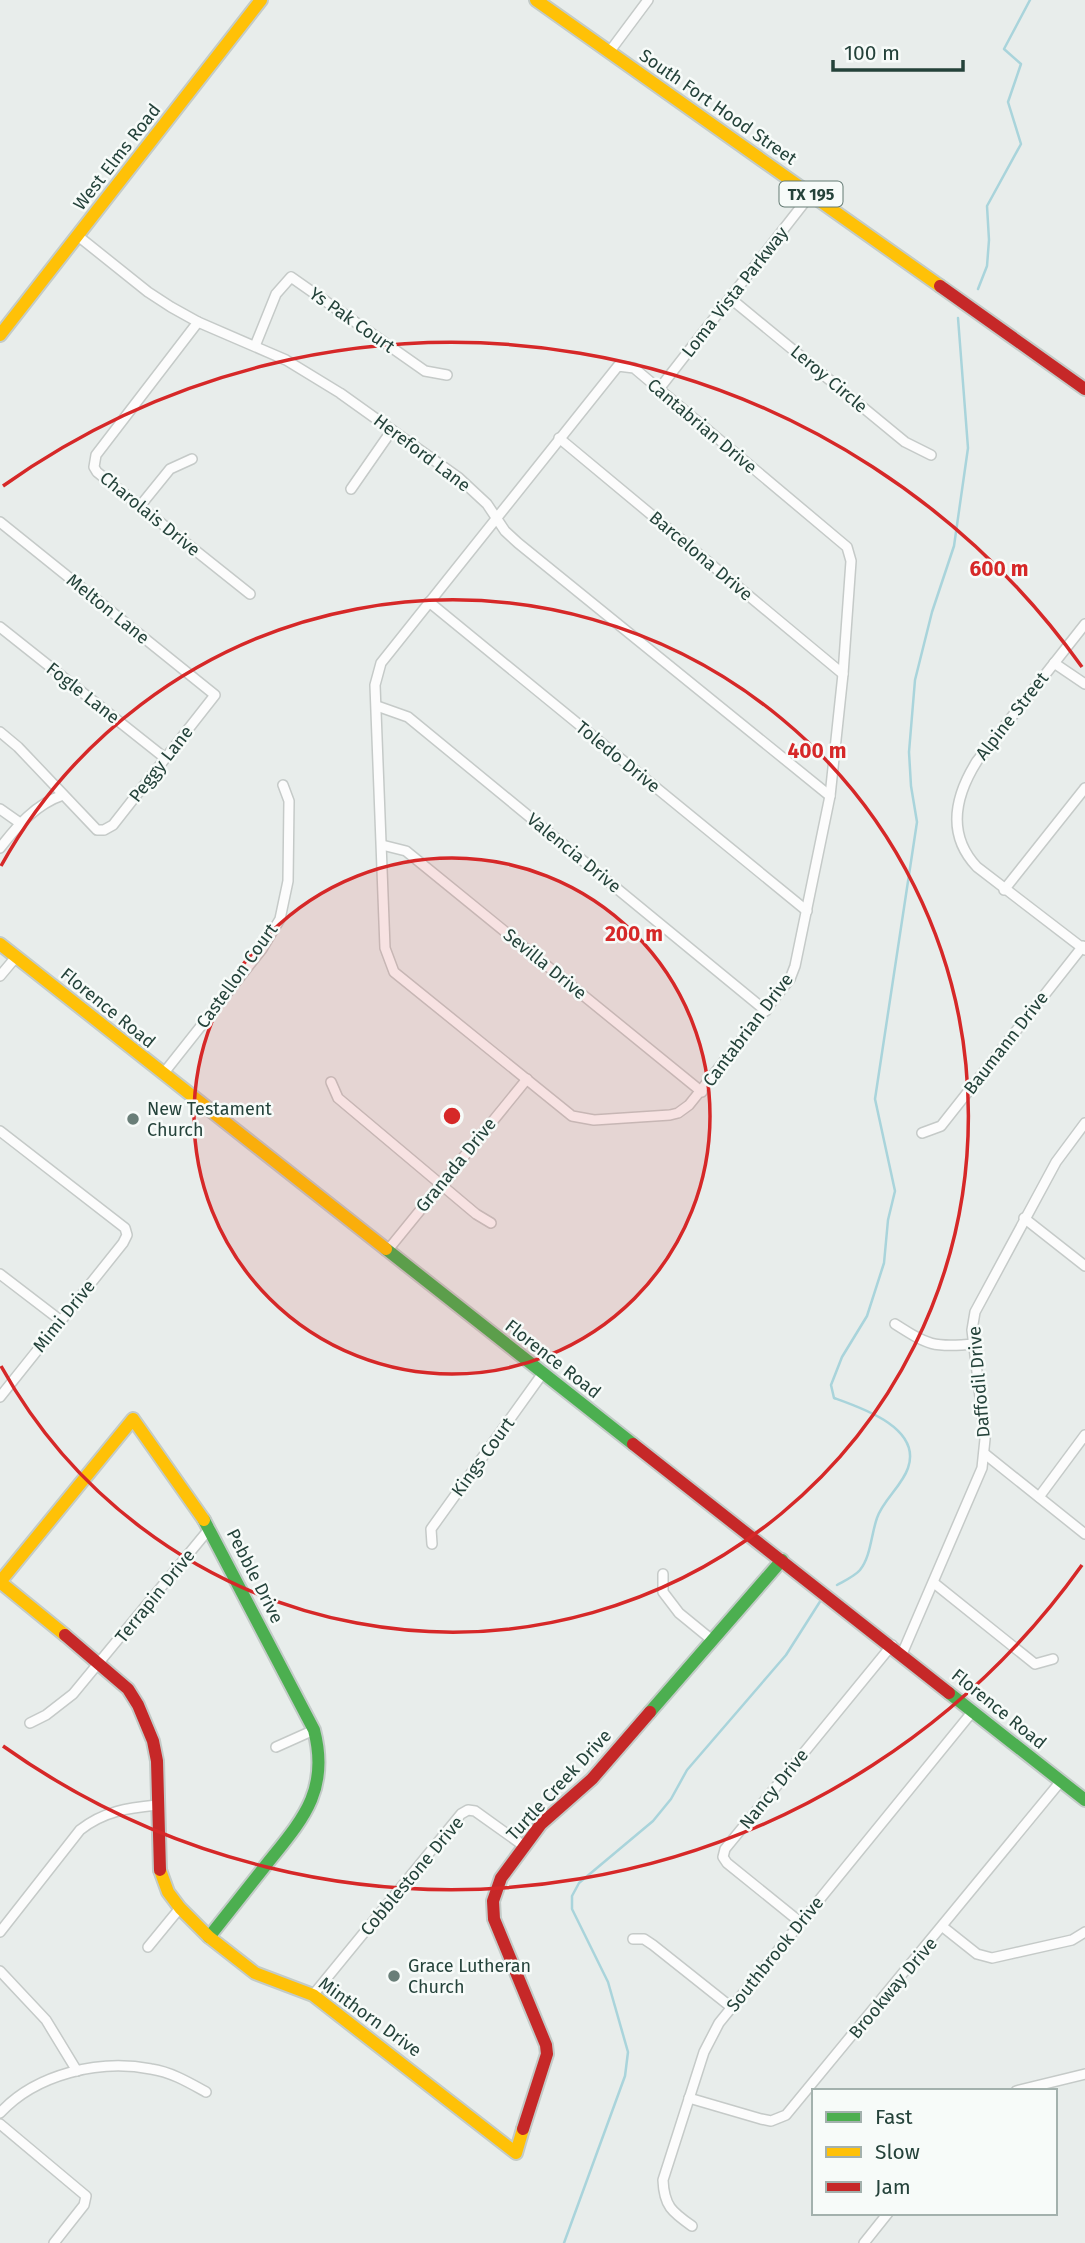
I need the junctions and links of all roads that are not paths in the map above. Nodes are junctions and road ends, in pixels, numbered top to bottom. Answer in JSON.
{"nodes":[{"id":1,"x":261,"y":0,"type":"edge"},
{"id":2,"x":536,"y":0,"type":"edge"},
{"id":3,"x":648,"y":0,"type":"edge"},
{"id":4,"x":610,"y":51,"type":"junction"},
{"id":5,"x":811,"y":194,"type":"junction"},
{"id":6,"x":78,"y":236,"type":"junction"},
{"id":7,"x":730,"y":298,"type":"junction"},
{"id":8,"x":198,"y":322,"type":"junction"},
{"id":9,"x":0,"y":335,"type":"edge"},
{"id":10,"x":255,"y":345,"type":"junction"},
{"id":11,"x":447,"y":375,"type":"dead end"},
{"id":12,"x":659,"y":389,"type":"junction"},
{"id":13,"x":1085,"y":389,"type":"edge"},
{"id":14,"x":392,"y":430,"type":"junction"},
{"id":15,"x":559,"y":438,"type":"junction"},
{"id":16,"x":931,"y":455,"type":"dead end"},
{"id":17,"x":192,"y":459,"type":"dead end"},
{"id":18,"x":351,"y":489,"type":"dead end"},
{"id":19,"x":140,"y":506,"type":"junction"},
{"id":20,"x":496,"y":519,"type":"junction"},
{"id":21,"x":0,"y":522,"type":"edge"},
{"id":22,"x":250,"y":594,"type":"dead end"},
{"id":23,"x":429,"y":602,"type":"junction"},
{"id":24,"x":1085,"y":624,"type":"edge"},
{"id":25,"x":0,"y":627,"type":"edge"},
{"id":26,"x":1054,"y":663,"type":"junction"},
{"id":27,"x":843,"y":674,"type":"junction"},
{"id":28,"x":1085,"y":684,"type":"edge"},
{"id":29,"x":215,"y":695,"type":"joint"},
{"id":30,"x":377,"y":706,"type":"junction"},
{"id":31,"x":0,"y":732,"type":"edge"},
{"id":32,"x":165,"y":758,"type":"junction"},
{"id":33,"x":283,"y":785,"type":"dead end"},
{"id":34,"x":1085,"y":788,"type":"edge"},
{"id":35,"x":63,"y":795,"type":"junction"},
{"id":36,"x":830,"y":796,"type":"junction"},
{"id":37,"x":0,"y":809,"type":"edge"},
{"id":38,"x":20,"y":823,"type":"junction"},
{"id":39,"x":382,"y":845,"type":"junction"},
{"id":40,"x":0,"y":848,"type":"edge"},
{"id":41,"x":1004,"y":890,"type":"junction"},
{"id":42,"x":807,"y":911,"type":"junction"},
{"id":43,"x":0,"y":944,"type":"edge"},
{"id":44,"x":1084,"y":947,"type":"edge"},
{"id":45,"x":16,"y":957,"type":"junction"},
{"id":46,"x":0,"y":976,"type":"edge"},
{"id":47,"x":766,"y":1011,"type":"junction"},
{"id":48,"x":163,"y":1074,"type":"junction"},
{"id":49,"x":527,"y":1079,"type":"junction"},
{"id":50,"x":331,"y":1082,"type":"dead end"},
{"id":51,"x":702,"y":1092,"type":"junction"},
{"id":52,"x":1085,"y":1123,"type":"edge"},
{"id":53,"x":0,"y":1131,"type":"edge"},
{"id":54,"x":922,"y":1133,"type":"dead end"},
{"id":55,"x":442,"y":1183,"type":"junction"},
{"id":56,"x":1024,"y":1218,"type":"junction"},
{"id":57,"x":491,"y":1223,"type":"dead end"},
{"id":58,"x":387,"y":1251,"type":"junction"},
{"id":59,"x":1085,"y":1266,"type":"edge"},
{"id":60,"x":0,"y":1274,"type":"edge"},
{"id":61,"x":60,"y":1320,"type":"junction"},
{"id":62,"x":895,"y":1324,"type":"dead end"},
{"id":63,"x":974,"y":1344,"type":"junction"},
{"id":64,"x":543,"y":1373,"type":"junction"},
{"id":65,"x":0,"y":1397,"type":"edge"},
{"id":66,"x":1085,"y":1435,"type":"edge"},
{"id":67,"x":985,"y":1454,"type":"junction"},
{"id":68,"x":1039,"y":1497,"type":"junction"},
{"id":69,"x":211,"y":1528,"type":"junction"},
{"id":70,"x":1085,"y":1534,"type":"edge"},
{"id":71,"x":432,"y":1544,"type":"dead end"},
{"id":72,"x":782,"y":1560,"type":"junction"},
{"id":73,"x":663,"y":1574,"type":"dead end"},
{"id":74,"x":0,"y":1582,"type":"edge"},
{"id":75,"x":934,"y":1583,"type":"junction"},
{"id":76,"x":712,"y":1640,"type":"junction"},
{"id":77,"x":897,"y":1650,"type":"junction"},
{"id":78,"x":1052,"y":1659,"type":"dead end"},
{"id":79,"x":100,"y":1663,"type":"junction"},
{"id":80,"x":973,"y":1711,"type":"junction"},
{"id":81,"x":30,"y":1723,"type":"dead end"},
{"id":82,"x":314,"y":1730,"type":"junction"},
{"id":83,"x":276,"y":1747,"type":"dead end"},
{"id":84,"x":1062,"y":1781,"type":"junction"},
{"id":85,"x":1085,"y":1800,"type":"edge"},
{"id":86,"x":157,"y":1805,"type":"junction"},
{"id":87,"x":524,"y":1846,"type":"junction"},
{"id":88,"x":180,"y":1908,"type":"junction"},
{"id":89,"x":800,"y":1922,"type":"junction"},
{"id":90,"x":943,"y":1927,"type":"junction"},
{"id":91,"x":0,"y":1932,"type":"edge"},
{"id":92,"x":1085,"y":1932,"type":"edge"},
{"id":93,"x":209,"y":1937,"type":"junction"},
{"id":94,"x":632,"y":1939,"type":"dead end"},
{"id":95,"x":148,"y":1947,"type":"dead end"},
{"id":96,"x":0,"y":1971,"type":"edge"},
{"id":97,"x":313,"y":1995,"type":"junction"},
{"id":98,"x":731,"y":2007,"type":"junction"},
{"id":99,"x":78,"y":2071,"type":"junction"},
{"id":100,"x":1085,"y":2074,"type":"edge"},
{"id":101,"x":1024,"y":2089,"type":"edge"},
{"id":102,"x":206,"y":2092,"type":"dead end"},
{"id":103,"x":689,"y":2098,"type":"junction"},
{"id":104,"x":0,"y":2113,"type":"edge"},
{"id":105,"x":0,"y":2124,"type":"edge"},
{"id":106,"x":516,"y":2153,"type":"joint"},
{"id":107,"x":886,"y":2215,"type":"edge"},
{"id":108,"x":692,"y":2227,"type":"dead end"},
{"id":109,"x":54,"y":2243,"type":"edge"},
{"id":110,"x":864,"y":2243,"type":"edge"}],
"edges":[{"from":1,"to":6,"type":"main road","name":"West Elms Road"},
{"from":2,"to":4,"type":"main road","name":"South Fort Hood Street","number":"TX 195"},
{"from":3,"to":4,"type":"street"},
{"from":4,"to":5,"type":"main road","name":"South Fort Hood Street","number":"TX 195"},
{"from":5,"to":7,"type":"street","name":"Loma Vista Parkway"},
{"from":5,"to":13,"type":"main road","name":"South Fort Hood Street","number":"TX 195"},
{"from":6,"to":8,"type":"street","name":"Hereford Lane"},
{"from":6,"to":9,"type":"main road","name":"West Elms Road"},
{"from":7,"to":12,"type":"street","name":"Loma Vista Parkway"},
{"from":7,"to":16,"type":"street","name":"Leroy Circle"},
{"from":8,"to":10,"type":"street","name":"Hereford Lane"},
{"from":8,"to":19,"type":"street","name":"Charolais Drive"},
{"from":10,"to":11,"type":"street","name":"Ys Pak Court"},
{"from":10,"to":14,"type":"street","name":"Hereford Lane"},
{"from":12,"to":15,"type":"street","name":"Cantabrian Drive"},
{"from":12,"to":27,"type":"street","name":"Cantabrian Drive"},
{"from":14,"to":18,"type":"street"},
{"from":14,"to":20,"type":"street","name":"Hereford Lane"},
{"from":15,"to":20,"type":"street","name":"Cantabrian Drive"},
{"from":15,"to":27,"type":"street","name":"Barcelona Drive"},
{"from":17,"to":19,"type":"street"},
{"from":19,"to":22,"type":"street","name":"Charolais Drive"},
{"from":20,"to":23,"type":"street","name":"Cantabrian Drive"},
{"from":20,"to":36,"type":"street","name":"Hereford Lane"},
{"from":21,"to":29,"type":"street","name":"Melton Lane"},
{"from":23,"to":30,"type":"street","name":"Cantabrian Drive"},
{"from":23,"to":42,"type":"street","name":"Toledo Drive"},
{"from":24,"to":26,"type":"street","name":"Alpine Street"},
{"from":25,"to":32,"type":"street","name":"Fogle Lane"},
{"from":26,"to":28,"type":"street"},
{"from":26,"to":41,"type":"street","name":"Alpine Street"},
{"from":27,"to":36,"type":"street","name":"Cantabrian Drive"},
{"from":29,"to":32,"type":"street","name":"Peggy Lane"},
{"from":30,"to":39,"type":"street","name":"Cantabrian Drive"},
{"from":30,"to":47,"type":"street","name":"Valencia Drive"},
{"from":31,"to":35,"type":"street"},
{"from":32,"to":35,"type":"street","name":"Peggy Lane"},
{"from":33,"to":48,"type":"street","name":"Castellon Court"},
{"from":34,"to":41,"type":"street"},
{"from":35,"to":38,"type":"street"},
{"from":36,"to":42,"type":"street","name":"Cantabrian Drive"},
{"from":37,"to":38,"type":"street"},
{"from":38,"to":40,"type":"street"},
{"from":39,"to":49,"type":"street","name":"Cantabrian Drive"},
{"from":39,"to":51,"type":"street","name":"Sevilla Drive"},
{"from":41,"to":44,"type":"street"},
{"from":42,"to":47,"type":"street","name":"Cantabrian Drive"},
{"from":43,"to":45,"type":"main road","name":"Florence Road"},
{"from":44,"to":54,"type":"street","name":"Baumann Drive"},
{"from":45,"to":46,"type":"street"},
{"from":45,"to":48,"type":"main road","name":"Florence Road"},
{"from":47,"to":51,"type":"street","name":"Cantabrian Drive"},
{"from":48,"to":58,"type":"main road","name":"Florence Road"},
{"from":49,"to":51,"type":"street","name":"Cantabrian Drive"},
{"from":49,"to":55,"type":"street","name":"Granada Drive"},
{"from":50,"to":55,"type":"street"},
{"from":52,"to":56,"type":"street","name":"Daffodil Drive"},
{"from":53,"to":61,"type":"street","name":"Mimi Drive"},
{"from":55,"to":57,"type":"street"},
{"from":55,"to":58,"type":"street","name":"Granada Drive"},
{"from":56,"to":59,"type":"street"},
{"from":56,"to":63,"type":"street","name":"Daffodil Drive"},
{"from":58,"to":64,"type":"main road","name":"Florence Road"},
{"from":60,"to":61,"type":"street"},
{"from":61,"to":65,"type":"street","name":"Mimi Drive"},
{"from":62,"to":63,"type":"street"},
{"from":63,"to":67,"type":"street","name":"Daffodil Drive"},
{"from":64,"to":71,"type":"street","name":"Kings Court"},
{"from":64,"to":72,"type":"main road","name":"Florence Road"},
{"from":66,"to":68,"type":"street"},
{"from":67,"to":68,"type":"street"},
{"from":67,"to":75,"type":"street","name":"Daffodil Drive"},
{"from":68,"to":70,"type":"street"},
{"from":69,"to":74,"type":"main road","name":"Pebble Drive"},
{"from":69,"to":79,"type":"street","name":"Terrapin Drive"},
{"from":69,"to":82,"type":"main road","name":"Pebble Drive"},
{"from":72,"to":76,"type":"main road","name":"Turtle Creek Drive"},
{"from":72,"to":77,"type":"main road","name":"Florence Road"},
{"from":73,"to":76,"type":"street"},
{"from":74,"to":79,"type":"main road","name":"Minthorn Drive"},
{"from":75,"to":77,"type":"street","name":"Daffodil Drive"},
{"from":75,"to":78,"type":"street"},
{"from":76,"to":87,"type":"main road","name":"Turtle Creek Drive"},
{"from":77,"to":80,"type":"main road","name":"Florence Road"},
{"from":77,"to":89,"type":"street","name":"Nancy Drive"},
{"from":79,"to":81,"type":"street","name":"Terrapin Drive"},
{"from":79,"to":86,"type":"main road","name":"Minthorn Drive"},
{"from":80,"to":84,"type":"main road","name":"Florence Road"},
{"from":80,"to":89,"type":"street","name":"Southbrook Drive"},
{"from":82,"to":83,"type":"street"},
{"from":82,"to":93,"type":"main road","name":"Pebble Drive"},
{"from":84,"to":85,"type":"main road","name":"Florence Road"},
{"from":84,"to":90,"type":"street","name":"Brookway Drive"},
{"from":86,"to":88,"type":"main road","name":"Minthorn Drive"},
{"from":86,"to":91,"type":"street"},
{"from":87,"to":97,"type":"street","name":"Cobblestone Drive"},
{"from":87,"to":106,"type":"main road","name":"Turtle Creek Drive"},
{"from":88,"to":93,"type":"main road","name":"Minthorn Drive"},
{"from":88,"to":95,"type":"street"},
{"from":89,"to":98,"type":"street","name":"Southbrook Drive"},
{"from":90,"to":92,"type":"street"},
{"from":90,"to":103,"type":"street","name":"Brookway Drive"},
{"from":93,"to":97,"type":"main road","name":"Minthorn Drive"},
{"from":94,"to":98,"type":"street"},
{"from":96,"to":99,"type":"street"},
{"from":97,"to":106,"type":"main road","name":"Minthorn Drive"},
{"from":98,"to":103,"type":"street","name":"Southbrook Drive"},
{"from":99,"to":102,"type":"street"},
{"from":99,"to":104,"type":"street"},
{"from":100,"to":101,"type":"street"},
{"from":103,"to":108,"type":"street","name":"Southbrook Drive"},
{"from":105,"to":109,"type":"street"},
{"from":107,"to":110,"type":"street"}]}
